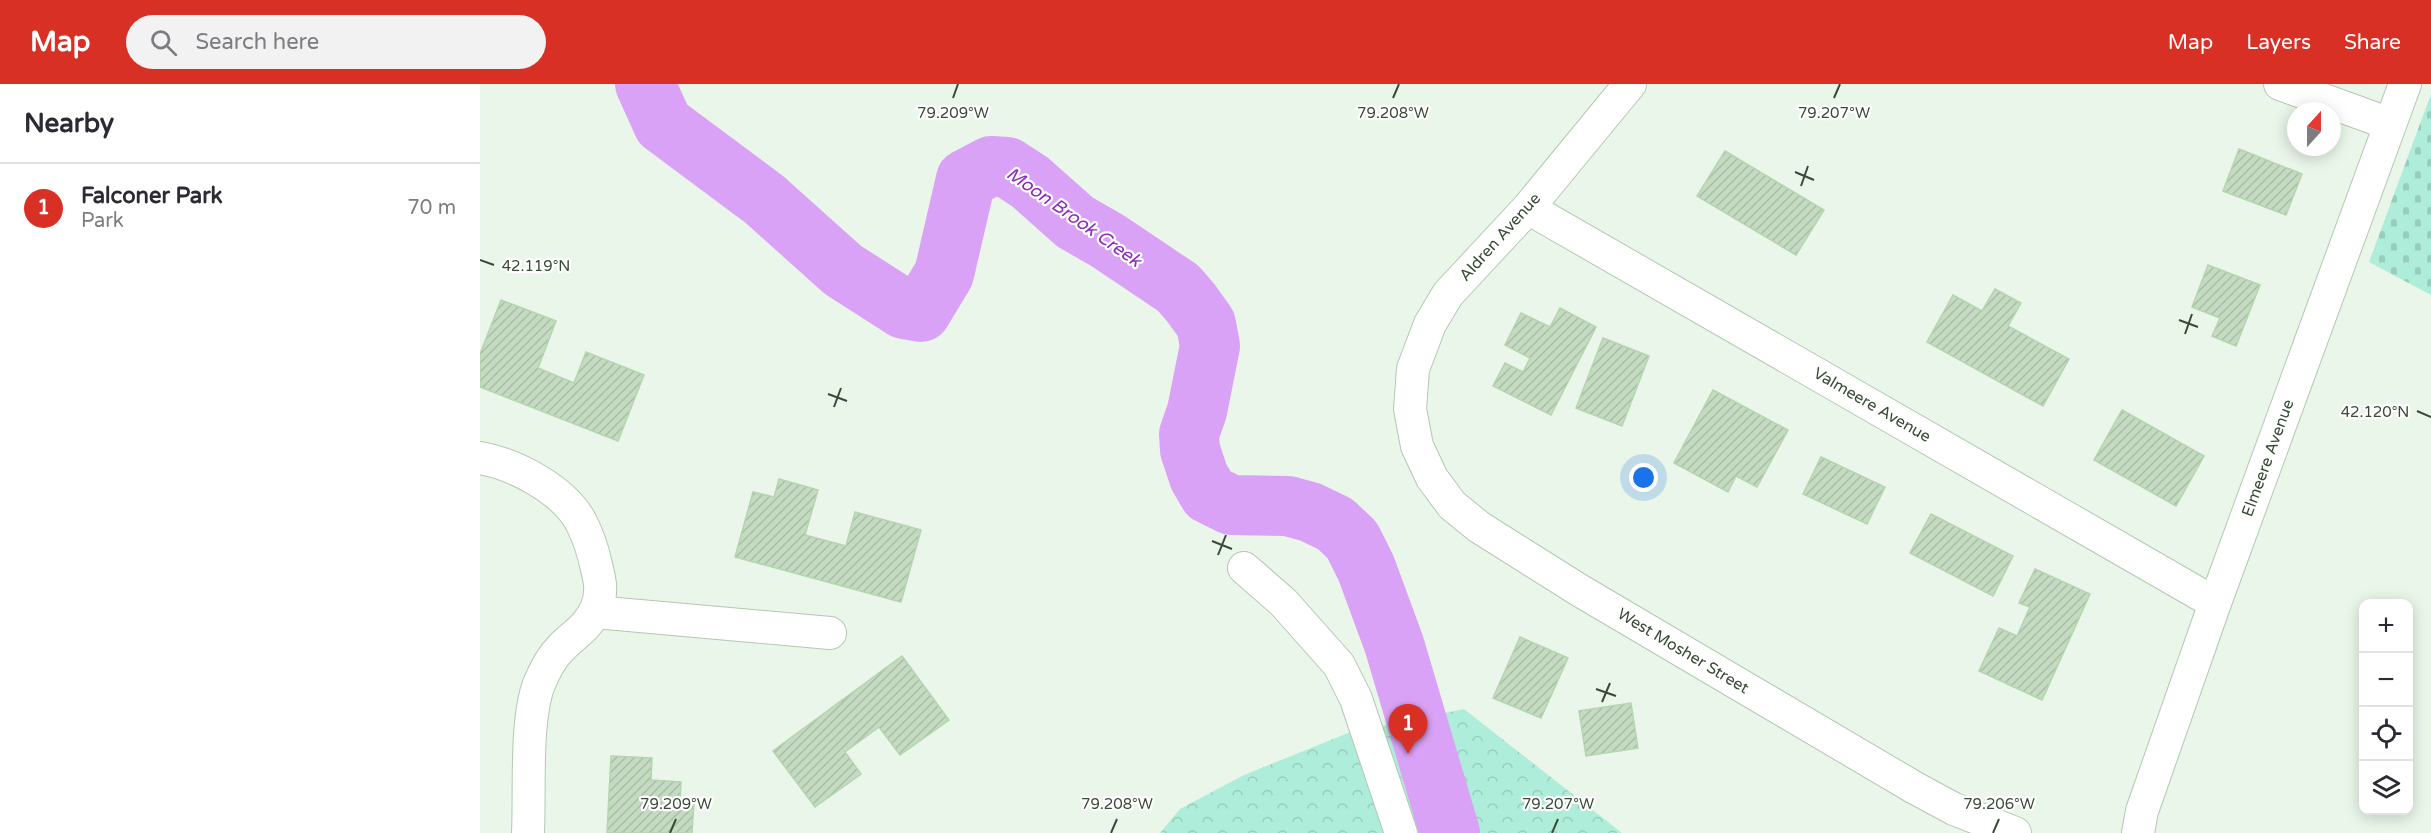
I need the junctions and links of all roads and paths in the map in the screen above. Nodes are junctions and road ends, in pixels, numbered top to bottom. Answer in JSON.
{"nodes":[{"id":1,"x":1630,"y":84,"type":"edge"},
{"id":2,"x":2280,"y":84,"type":"edge"},
{"id":3,"x":2405,"y":84,"type":"edge"},
{"id":4,"x":2390,"y":124,"type":"junction"},
{"id":5,"x":1528,"y":208,"type":"junction"},
{"id":6,"x":1410,"y":409,"type":"joint"},
{"id":7,"x":480,"y":458,"type":"edge"},
{"id":8,"x":1245,"y":568,"type":"dead end"},
{"id":9,"x":2215,"y":603,"type":"junction"},
{"id":10,"x":595,"y":612,"type":"junction"},
{"id":11,"x":830,"y":633,"type":"dead end"},
{"id":12,"x":528,"y":833,"type":"edge"},
{"id":13,"x":1401,"y":833,"type":"edge"},
{"id":14,"x":2015,"y":833,"type":"edge"},
{"id":15,"x":2138,"y":833,"type":"edge"}],
"edges":[{"from":1,"to":5,"type":"street","name":"Aldren Avenue"},
{"from":2,"to":4,"type":"street"},
{"from":3,"to":4,"type":"street","name":"Elmeere Avenue"},
{"from":4,"to":9,"type":"street","name":"Elmeere Avenue"},
{"from":5,"to":6,"type":"street","name":"Aldren Avenue"},
{"from":5,"to":9,"type":"street","name":"Valmeere Avenue"},
{"from":6,"to":14,"type":"street","name":"West Mosher Street"},
{"from":7,"to":10,"type":"street"},
{"from":8,"to":13,"type":"street"},
{"from":9,"to":15,"type":"street","name":"Elmeere Avenue"},
{"from":10,"to":11,"type":"street"},
{"from":10,"to":12,"type":"street"}]}
